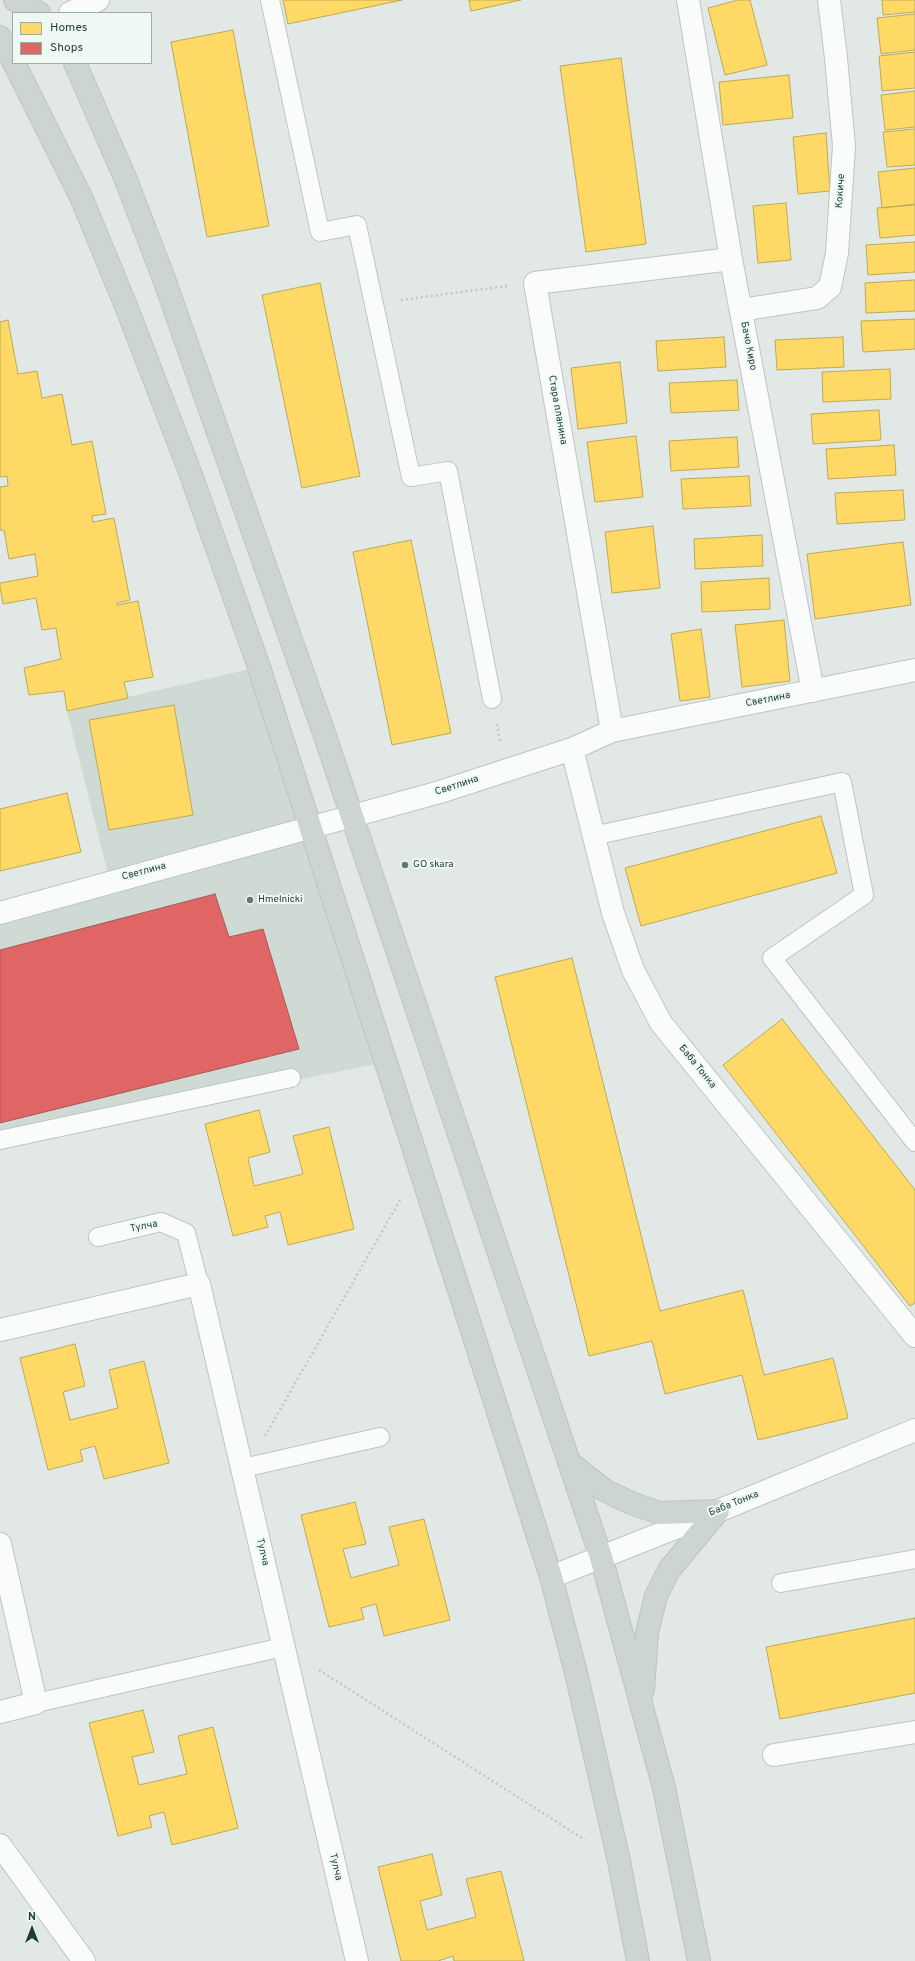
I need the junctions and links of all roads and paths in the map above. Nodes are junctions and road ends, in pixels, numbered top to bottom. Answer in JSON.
{"nodes":[{"id":1,"x":15,"y":0,"type":"edge"},
{"id":2,"x":45,"y":0,"type":"edge"},
{"id":3,"x":98,"y":0,"type":"edge"},
{"id":4,"x":270,"y":0,"type":"edge"},
{"id":5,"x":688,"y":0,"type":"edge"},
{"id":6,"x":829,"y":0,"type":"edge"},
{"id":7,"x":37,"y":12,"type":"edge"},
{"id":8,"x":51,"y":12,"type":"edge"},
{"id":9,"x":72,"y":12,"type":"edge"},
{"id":10,"x":0,"y":36,"type":"edge"},
{"id":11,"x":12,"y":58,"type":"edge"},
{"id":12,"x":15,"y":64,"type":"edge"},
{"id":13,"x":34,"y":64,"type":"edge"},
{"id":14,"x":76,"y":64,"type":"edge"},
{"id":15,"x":33,"y":99,"type":"junction"},
{"id":16,"x":731,"y":260,"type":"junction"},
{"id":17,"x":535,"y":283,"type":"junction"},
{"id":18,"x":374,"y":303,"type":"junction"},
{"id":19,"x":741,"y":310,"type":"junction"},
{"id":20,"x":915,"y":670,"type":"edge"},
{"id":21,"x":813,"y":691,"type":"junction"},
{"id":22,"x":492,"y":699,"type":"joint"},
{"id":23,"x":612,"y":731,"type":"junction"},
{"id":24,"x":572,"y":749,"type":"junction"},
{"id":25,"x":505,"y":770,"type":"junction"},
{"id":26,"x":353,"y":816,"type":"junction"},
{"id":27,"x":311,"y":828,"type":"junction"},
{"id":28,"x":593,"y":836,"type":"junction"},
{"id":29,"x":0,"y":913,"type":"edge"},
{"id":30,"x":291,"y":1078,"type":"dead end"},
{"id":31,"x":0,"y":1140,"type":"edge"},
{"id":32,"x":915,"y":1142,"type":"edge"},
{"id":33,"x":419,"y":1167,"type":"junction"},
{"id":34,"x":98,"y":1237,"type":"dead end"},
{"id":35,"x":199,"y":1284,"type":"junction"},
{"id":36,"x":0,"y":1330,"type":"edge"},
{"id":37,"x":913,"y":1331,"type":"edge"},
{"id":38,"x":915,"y":1430,"type":"edge"},
{"id":39,"x":380,"y":1437,"type":"dead end"},
{"id":40,"x":570,"y":1463,"type":"junction"},
{"id":41,"x":243,"y":1468,"type":"junction"},
{"id":42,"x":718,"y":1511,"type":"junction"},
{"id":43,"x":0,"y":1544,"type":"edge"},
{"id":44,"x":601,"y":1557,"type":"junction"},
{"id":45,"x":915,"y":1559,"type":"edge"},
{"id":46,"x":551,"y":1576,"type":"junction"},
{"id":47,"x":781,"y":1583,"type":"dead end"},
{"id":48,"x":283,"y":1647,"type":"junction"},
{"id":49,"x":36,"y":1703,"type":"junction"},
{"id":50,"x":642,"y":1706,"type":"junction"},
{"id":51,"x":0,"y":1712,"type":"edge"},
{"id":52,"x":915,"y":1732,"type":"edge"},
{"id":53,"x":774,"y":1755,"type":"dead end"},
{"id":54,"x":0,"y":1845,"type":"edge"},
{"id":55,"x":619,"y":1861,"type":"junction"},
{"id":56,"x":84,"y":1961,"type":"edge"},
{"id":57,"x":357,"y":1961,"type":"edge"},
{"id":58,"x":638,"y":1961,"type":"edge"},
{"id":59,"x":699,"y":1961,"type":"edge"}],
"edges":[{"from":1,"to":7,"type":"main road"},
{"from":2,"to":8,"type":"main road"},
{"from":3,"to":9,"type":"street"},
{"from":4,"to":18,"type":"lane"},
{"from":5,"to":16,"type":"street","name":"Бачо Киро"},
{"from":6,"to":19,"type":"street","name":"Кокиче"},
{"from":10,"to":11,"type":"main road"},
{"from":12,"to":15,"type":"main road"},
{"from":13,"to":15,"type":"main road"},
{"from":14,"to":26,"type":"main road"},
{"from":15,"to":27,"type":"main road"},
{"from":16,"to":17,"type":"street"},
{"from":16,"to":19,"type":"street","name":"Бачо Киро"},
{"from":17,"to":18,"type":"path"},
{"from":17,"to":23,"type":"street","name":"Стара планина"},
{"from":18,"to":22,"type":"lane"},
{"from":19,"to":21,"type":"street","name":"Бачо Киро"},
{"from":20,"to":21,"type":"street","name":"Светлина"},
{"from":21,"to":23,"type":"street","name":"Светлина"},
{"from":22,"to":25,"type":"path"},
{"from":23,"to":24,"type":"street","name":"Светлина"},
{"from":24,"to":25,"type":"street","name":"Светлина"},
{"from":24,"to":28,"type":"street","name":"Баба Тонка"},
{"from":25,"to":26,"type":"street","name":"Светлина"},
{"from":26,"to":27,"type":"street","name":"Светлина"},
{"from":26,"to":40,"type":"main road"},
{"from":27,"to":29,"type":"street","name":"Светлина"},
{"from":27,"to":33,"type":"main road"},
{"from":28,"to":32,"type":"lane"},
{"from":28,"to":37,"type":"street","name":"Баба Тонка"},
{"from":30,"to":31,"type":"lane"},
{"from":33,"to":41,"type":"path"},
{"from":33,"to":46,"type":"main road"},
{"from":34,"to":35,"type":"lane","name":"Тулча"},
{"from":35,"to":36,"type":"street"},
{"from":35,"to":41,"type":"street","name":"Тулча"},
{"from":38,"to":42,"type":"street","name":"Баба Тонка"},
{"from":39,"to":41,"type":"lane"},
{"from":40,"to":42,"type":"main road"},
{"from":40,"to":44,"type":"main road"},
{"from":41,"to":48,"type":"street","name":"Тулча"},
{"from":42,"to":44,"type":"street","name":"Баба Тонка"},
{"from":42,"to":50,"type":"main road"},
{"from":43,"to":49,"type":"street"},
{"from":44,"to":46,"type":"street","name":"Баба Тонка"},
{"from":44,"to":50,"type":"main road"},
{"from":45,"to":47,"type":"lane"},
{"from":46,"to":55,"type":"main road"},
{"from":48,"to":49,"type":"lane"},
{"from":48,"to":55,"type":"path"},
{"from":48,"to":57,"type":"street","name":"Тулча"},
{"from":49,"to":51,"type":"street"},
{"from":50,"to":59,"type":"main road"},
{"from":52,"to":53,"type":"street"},
{"from":54,"to":56,"type":"street"},
{"from":55,"to":58,"type":"main road"}]}
